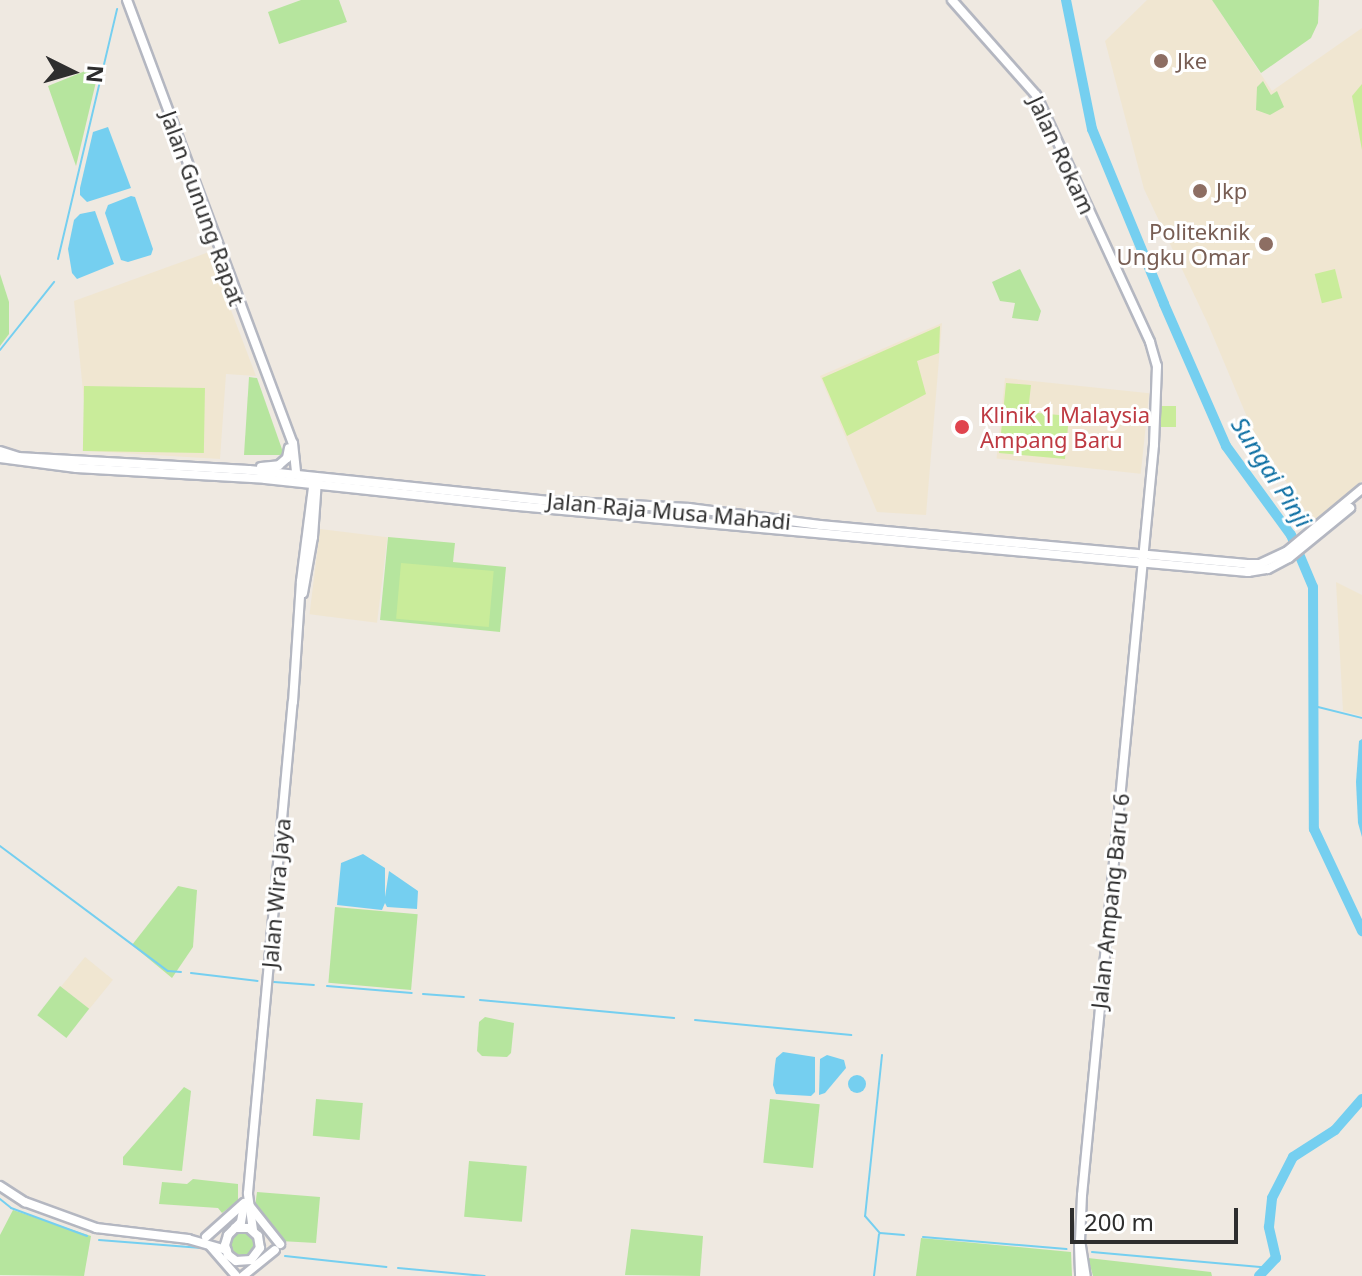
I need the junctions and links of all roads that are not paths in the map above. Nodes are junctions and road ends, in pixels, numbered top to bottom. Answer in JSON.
{"nodes":[{"id":1,"x":127,"y":0,"type":"edge"},
{"id":2,"x":952,"y":0,"type":"edge"},
{"id":3,"x":1143,"y":328,"type":"joint"},
{"id":4,"x":280,"y":416,"type":"junction"},
{"id":5,"x":289,"y":448,"type":"junction"},
{"id":6,"x":0,"y":451,"type":"edge"},
{"id":7,"x":0,"y":458,"type":"edge"},
{"id":8,"x":249,"y":470,"type":"junction"},
{"id":9,"x":290,"y":476,"type":"junction"},
{"id":10,"x":316,"y":482,"type":"junction"},
{"id":11,"x":1362,"y":489,"type":"edge"},
{"id":12,"x":1362,"y":496,"type":"edge"},
{"id":13,"x":667,"y":509,"type":"junction"},
{"id":14,"x":733,"y":523,"type":"junction"},
{"id":15,"x":820,"y":525,"type":"junction"},
{"id":16,"x":1310,"y":539,"type":"junction"},
{"id":17,"x":1143,"y":559,"type":"junction"},
{"id":18,"x":0,"y":1186,"type":"edge"},
{"id":19,"x":247,"y":1204,"type":"junction"},
{"id":20,"x":253,"y":1230,"type":"junction"},
{"id":21,"x":231,"y":1232,"type":"junction"},
{"id":22,"x":206,"y":1240,"type":"junction"},
{"id":23,"x":1080,"y":1240,"type":"junction"},
{"id":24,"x":226,"y":1250,"type":"junction"},
{"id":25,"x":241,"y":1261,"type":"junction"},
{"id":26,"x":239,"y":1276,"type":"edge"},
{"id":27,"x":1083,"y":1276,"type":"edge"}],
"edges":[{"from":1,"to":4,"type":"main road","name":"Jalan Gunung Rapat"},
{"from":2,"to":3,"type":"main road","name":"Jalan Rokam"},
{"from":3,"to":17,"type":"main road","name":"Jalan Ampang Baru 6"},
{"from":4,"to":5,"type":"main road","name":"Jalan Gunung Rapat"},
{"from":4,"to":9,"type":"main road","name":"Jalan Gunung Rapat"},
{"from":5,"to":8,"type":"main road"},
{"from":5,"to":9,"type":"main road","name":"Jalan Gunung Rapat"},
{"from":6,"to":8,"type":"main road","name":"Jalan Raja Musa Mahadi"},
{"from":7,"to":9,"type":"main road","name":"Jalan Raja Musa Mahadi"},
{"from":8,"to":9,"type":"main road","name":"Jalan Raja Musa Mahadi"},
{"from":9,"to":10,"type":"main road","name":"Jalan Raja Musa Mahadi"},
{"from":9,"to":10,"type":"main road","name":"Jalan Raja Musa Mahadi"},
{"from":10,"to":13,"type":"main road","name":"Jalan Raja Musa Mahadi"},
{"from":10,"to":14,"type":"main road","name":"Jalan Raja Musa Mahadi"},
{"from":10,"to":19,"type":"main road","name":"Jalan Wira Jaya"},
{"from":11,"to":16,"type":"main road","name":"Jalan Raja Musa Mahadi"},
{"from":12,"to":16,"type":"main road","name":"Jalan Raja Musa Mahadi"},
{"from":13,"to":14,"type":"main road"},
{"from":13,"to":15,"type":"main road","name":"Jalan Raja Musa Mahadi"},
{"from":14,"to":15,"type":"main road"},
{"from":14,"to":17,"type":"main road","name":"Jalan Raja Musa Mahadi"},
{"from":15,"to":17,"type":"main road","name":"Jalan Raja Musa Mahadi"},
{"from":16,"to":17,"type":"main road","name":"Jalan Raja Musa Mahadi"},
{"from":17,"to":23,"type":"main road","name":"Jalan Ampang Baru 6"},
{"from":18,"to":22,"type":"main road"},
{"from":19,"to":20,"type":"main road","name":"Jalan Wira Jaya"},
{"from":19,"to":21,"type":"main road","name":"Jalan Wira Jaya"},
{"from":19,"to":22,"type":"main road"},
{"from":19,"to":26,"type":"main road"},
{"from":20,"to":21,"type":"main road"},
{"from":20,"to":25,"type":"main road"},
{"from":21,"to":22,"type":"main road"},
{"from":21,"to":24,"type":"main road"},
{"from":22,"to":24,"type":"main road"},
{"from":22,"to":26,"type":"main road"},
{"from":23,"to":27,"type":"main road","name":"Jalan Ampang Baru 6"},
{"from":23,"to":27,"type":"main road","name":"Jalan Ampang Baru 6"},
{"from":24,"to":25,"type":"main road"},
{"from":25,"to":26,"type":"main road"}]}
